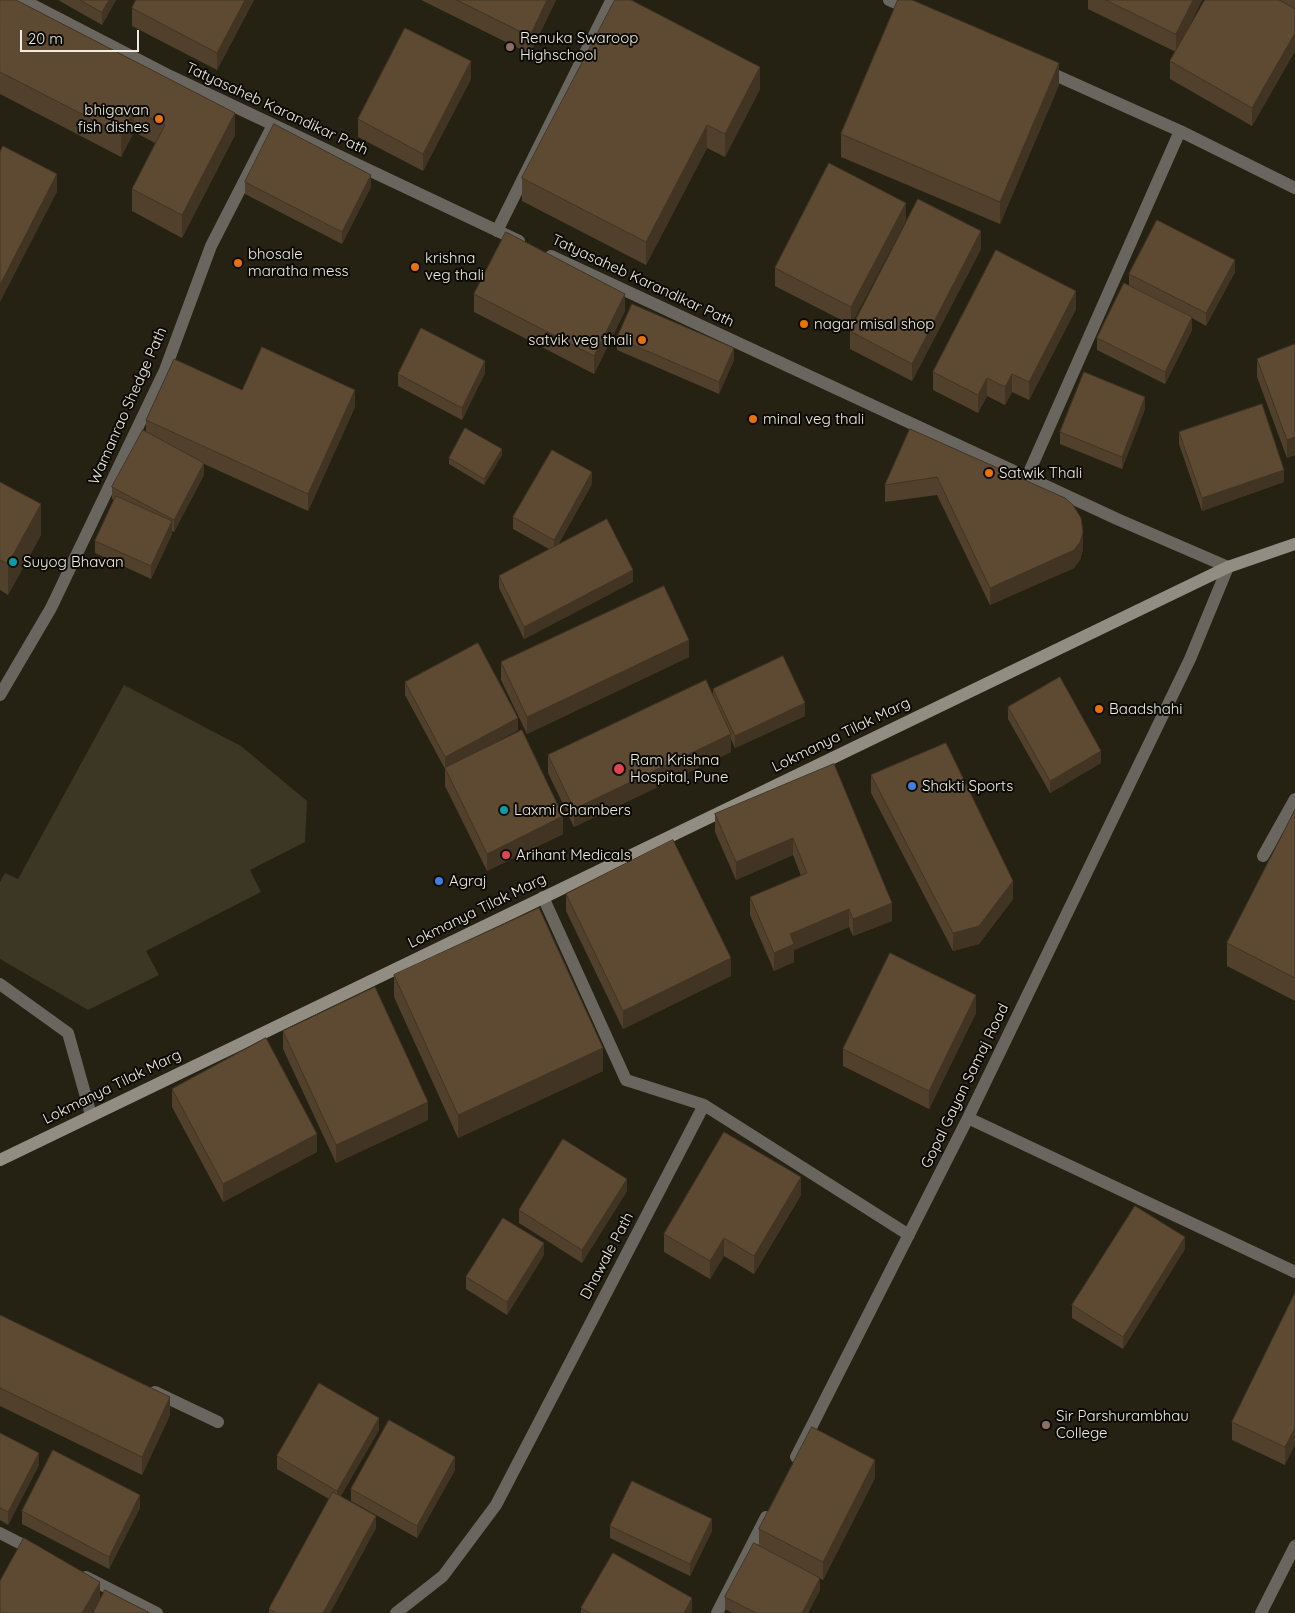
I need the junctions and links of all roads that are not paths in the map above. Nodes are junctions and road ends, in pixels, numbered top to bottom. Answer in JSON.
{"nodes":[{"id":1,"x":23,"y":0,"type":"edge"},
{"id":2,"x":613,"y":0,"type":"edge"},
{"id":3,"x":889,"y":0,"type":"edge"},
{"id":4,"x":925,"y":16,"type":"edge"},
{"id":5,"x":1034,"y":66,"type":"edge"},
{"id":6,"x":273,"y":125,"type":"junction"},
{"id":7,"x":1180,"y":131,"type":"junction"},
{"id":8,"x":1295,"y":188,"type":"edge"},
{"id":9,"x":497,"y":231,"type":"junction"},
{"id":10,"x":1027,"y":477,"type":"junction"},
{"id":11,"x":1295,"y":544,"type":"edge"},
{"id":12,"x":1228,"y":567,"type":"junction"},
{"id":13,"x":0,"y":694,"type":"edge"},
{"id":14,"x":1295,"y":799,"type":"edge"},
{"id":15,"x":1263,"y":856,"type":"dead end"},
{"id":16,"x":542,"y":897,"type":"junction"},
{"id":17,"x":0,"y":984,"type":"edge"},
{"id":18,"x":704,"y":1105,"type":"junction"},
{"id":19,"x":91,"y":1115,"type":"junction"},
{"id":20,"x":968,"y":1118,"type":"junction"},
{"id":21,"x":0,"y":1160,"type":"edge"},
{"id":22,"x":908,"y":1235,"type":"junction"},
{"id":23,"x":1295,"y":1272,"type":"edge"},
{"id":24,"x":140,"y":1385,"type":"edge"},
{"id":25,"x":218,"y":1422,"type":"dead end"},
{"id":26,"x":788,"y":1472,"type":"edge"},
{"id":27,"x":771,"y":1508,"type":"edge"},
{"id":28,"x":0,"y":1534,"type":"edge"},
{"id":29,"x":1295,"y":1546,"type":"edge"},
{"id":30,"x":44,"y":1556,"type":"edge"},
{"id":31,"x":79,"y":1573,"type":"edge"},
{"id":32,"x":157,"y":1613,"type":"edge"},
{"id":33,"x":396,"y":1613,"type":"edge"},
{"id":34,"x":717,"y":1613,"type":"edge"},
{"id":35,"x":1261,"y":1613,"type":"edge"}],
"edges":[{"from":1,"to":6,"type":"street","name":"Tatyasaheb Karandikar Path"},
{"from":2,"to":9,"type":"street"},
{"from":3,"to":4,"type":"street"},
{"from":5,"to":7,"type":"street"},
{"from":6,"to":9,"type":"street","name":"Tatyasaheb Karandikar Path"},
{"from":6,"to":13,"type":"street","name":"Wamanrao Shedge Path"},
{"from":7,"to":8,"type":"street"},
{"from":7,"to":10,"type":"street"},
{"from":9,"to":10,"type":"street","name":"Tatyasaheb Karandikar Path"},
{"from":10,"to":12,"type":"street","name":"Tatyasaheb Karandikar Path"},
{"from":11,"to":12,"type":"main road","name":"Lokmanya Tilak Marg"},
{"from":12,"to":16,"type":"main road","name":"Lokmanya Tilak Marg"},
{"from":12,"to":20,"type":"street","name":"Gopal Gayan Samaj Road"},
{"from":14,"to":15,"type":"street"},
{"from":16,"to":18,"type":"street"},
{"from":16,"to":19,"type":"main road","name":"Lokmanya Tilak Marg"},
{"from":17,"to":19,"type":"street"},
{"from":18,"to":22,"type":"street"},
{"from":18,"to":33,"type":"street","name":"Dhawale Path"},
{"from":19,"to":21,"type":"main road","name":"Lokmanya Tilak Marg"},
{"from":20,"to":22,"type":"street","name":"Gopal Gayan Samaj Road"},
{"from":20,"to":23,"type":"street"},
{"from":22,"to":26,"type":"street","name":"Gopal Gayan Samaj Road"},
{"from":24,"to":25,"type":"street"},
{"from":27,"to":34,"type":"street"},
{"from":28,"to":30,"type":"street"},
{"from":29,"to":35,"type":"street"},
{"from":31,"to":32,"type":"street"}]}
